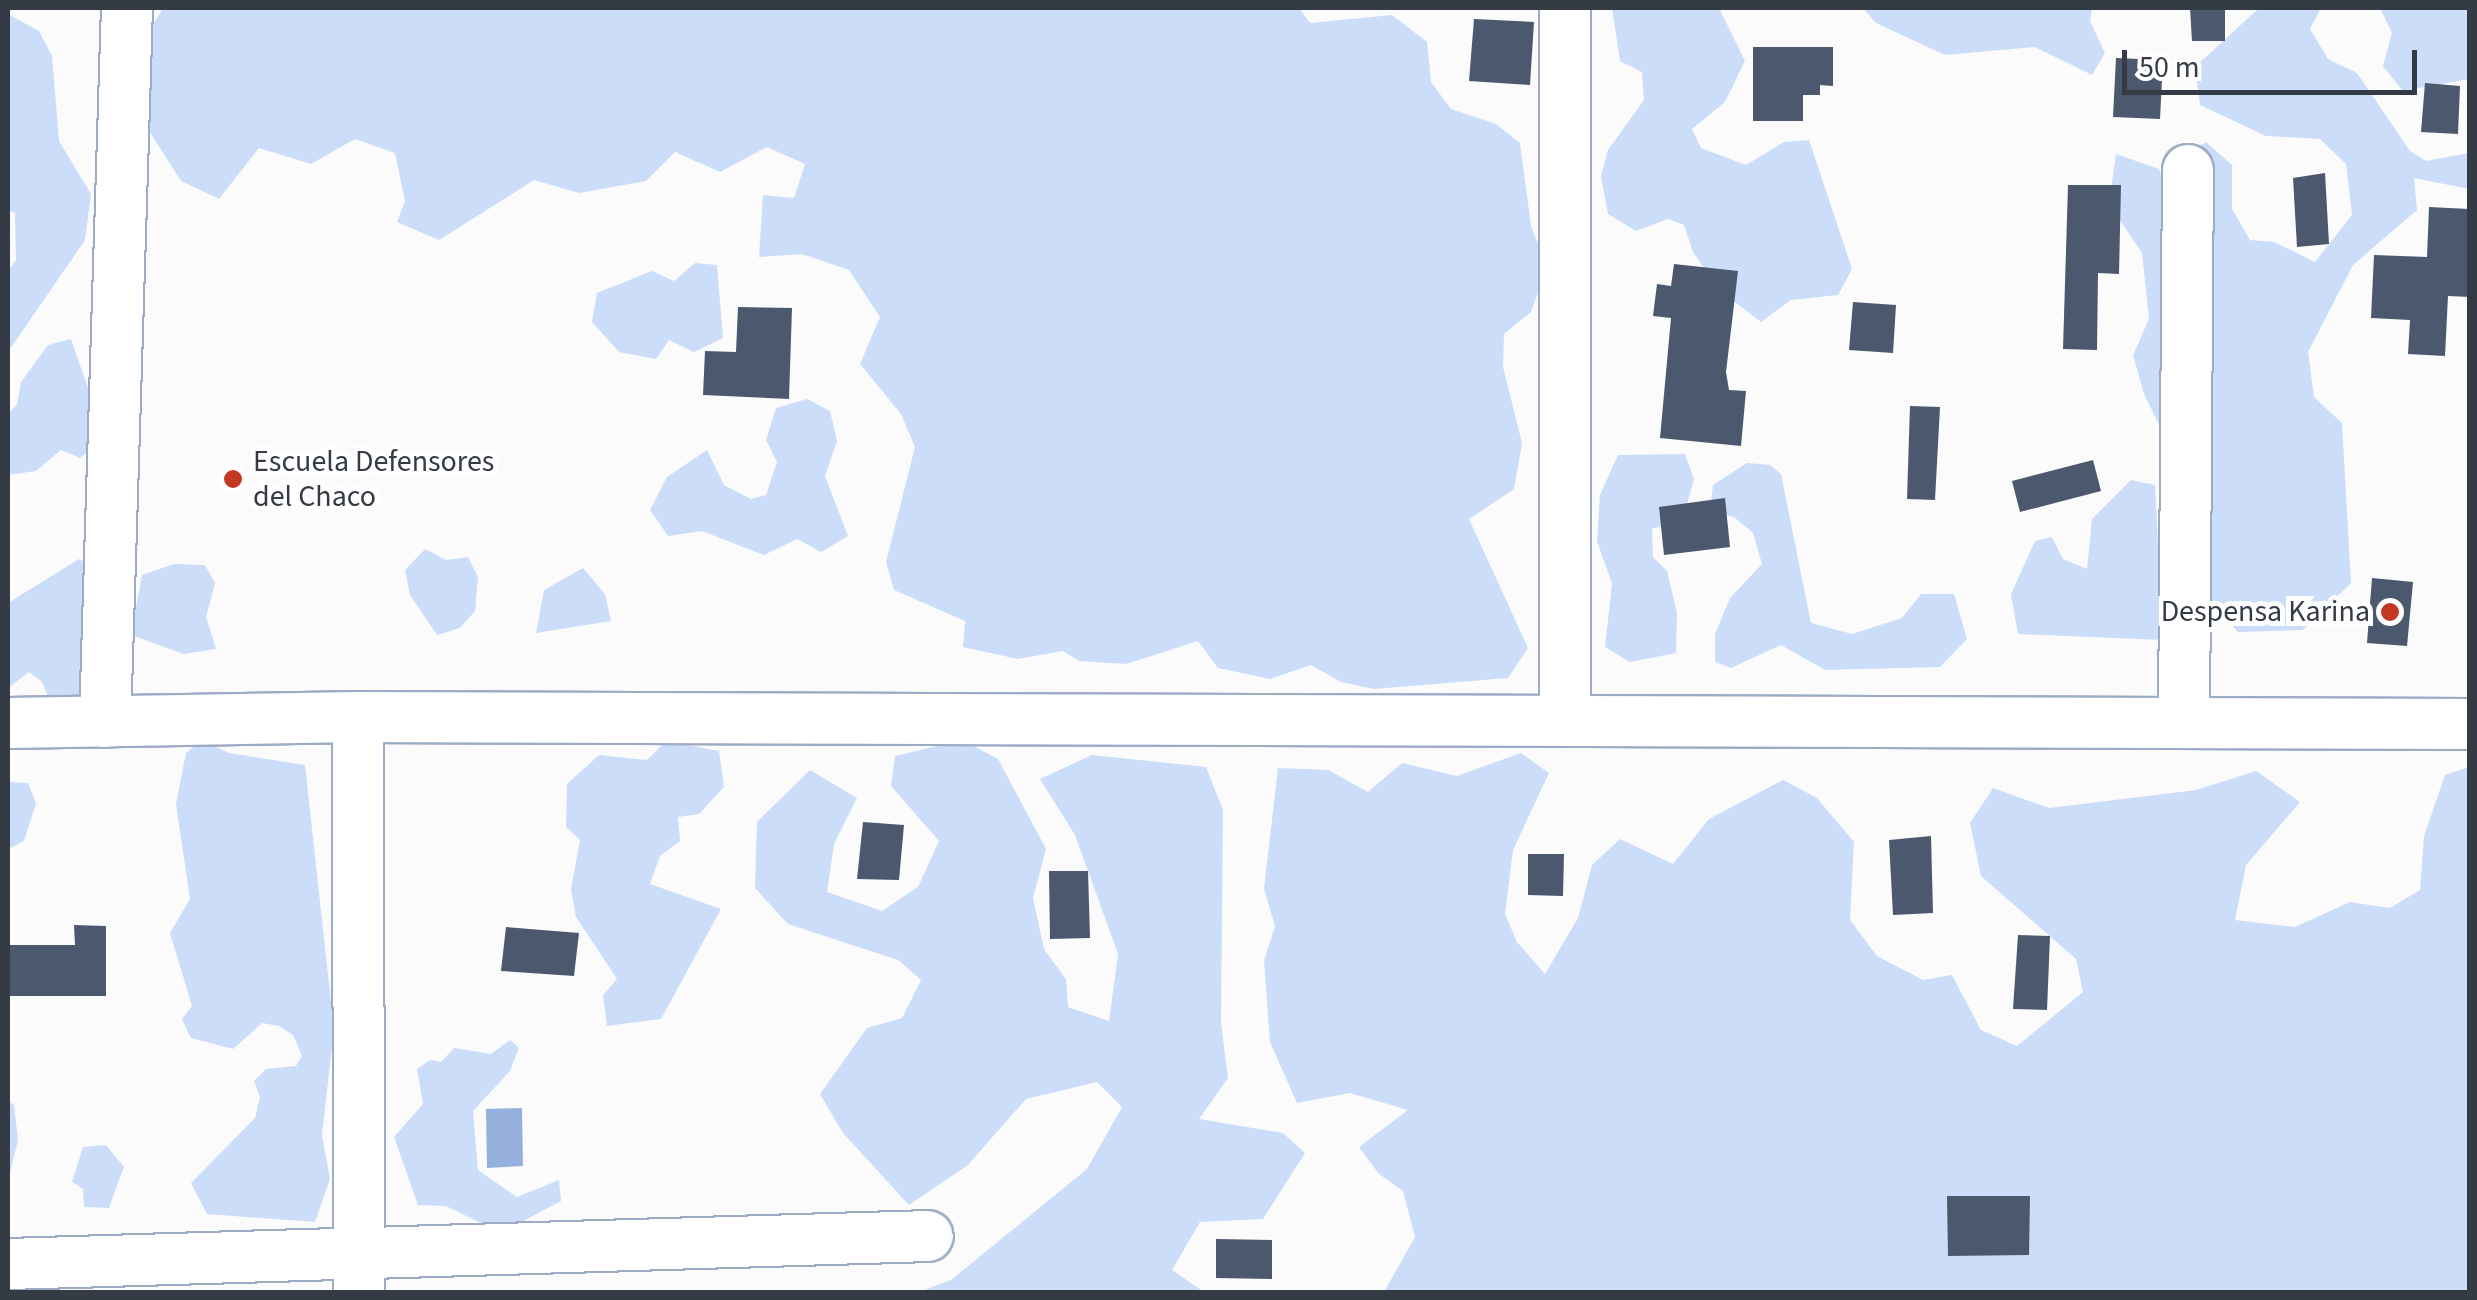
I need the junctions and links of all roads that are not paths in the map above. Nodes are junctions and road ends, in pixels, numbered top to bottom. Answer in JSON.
{"nodes":[{"id":1,"x":127,"y":8,"type":"edge"},
{"id":2,"x":1564,"y":8,"type":"edge"},
{"id":3,"x":2188,"y":170,"type":"dead end"},
{"id":4,"x":358,"y":717,"type":"junction"},
{"id":5,"x":1565,"y":719,"type":"junction"},
{"id":6,"x":105,"y":722,"type":"junction"},
{"id":7,"x":8,"y":723,"type":"edge"},
{"id":8,"x":2184,"y":723,"type":"junction"},
{"id":9,"x":2470,"y":724,"type":"edge"},
{"id":10,"x":928,"y":1236,"type":"dead end"},
{"id":11,"x":8,"y":1264,"type":"edge"},
{"id":12,"x":359,"y":1273,"type":"edge"}],
"edges":[{"from":1,"to":6,"type":"street"},
{"from":2,"to":5,"type":"street"},
{"from":3,"to":8,"type":"street"},
{"from":4,"to":5,"type":"street"},
{"from":4,"to":6,"type":"street"},
{"from":4,"to":12,"type":"street"},
{"from":5,"to":8,"type":"street"},
{"from":6,"to":7,"type":"street"},
{"from":8,"to":9,"type":"street"},
{"from":10,"to":12,"type":"street"},
{"from":11,"to":12,"type":"street"}]}
